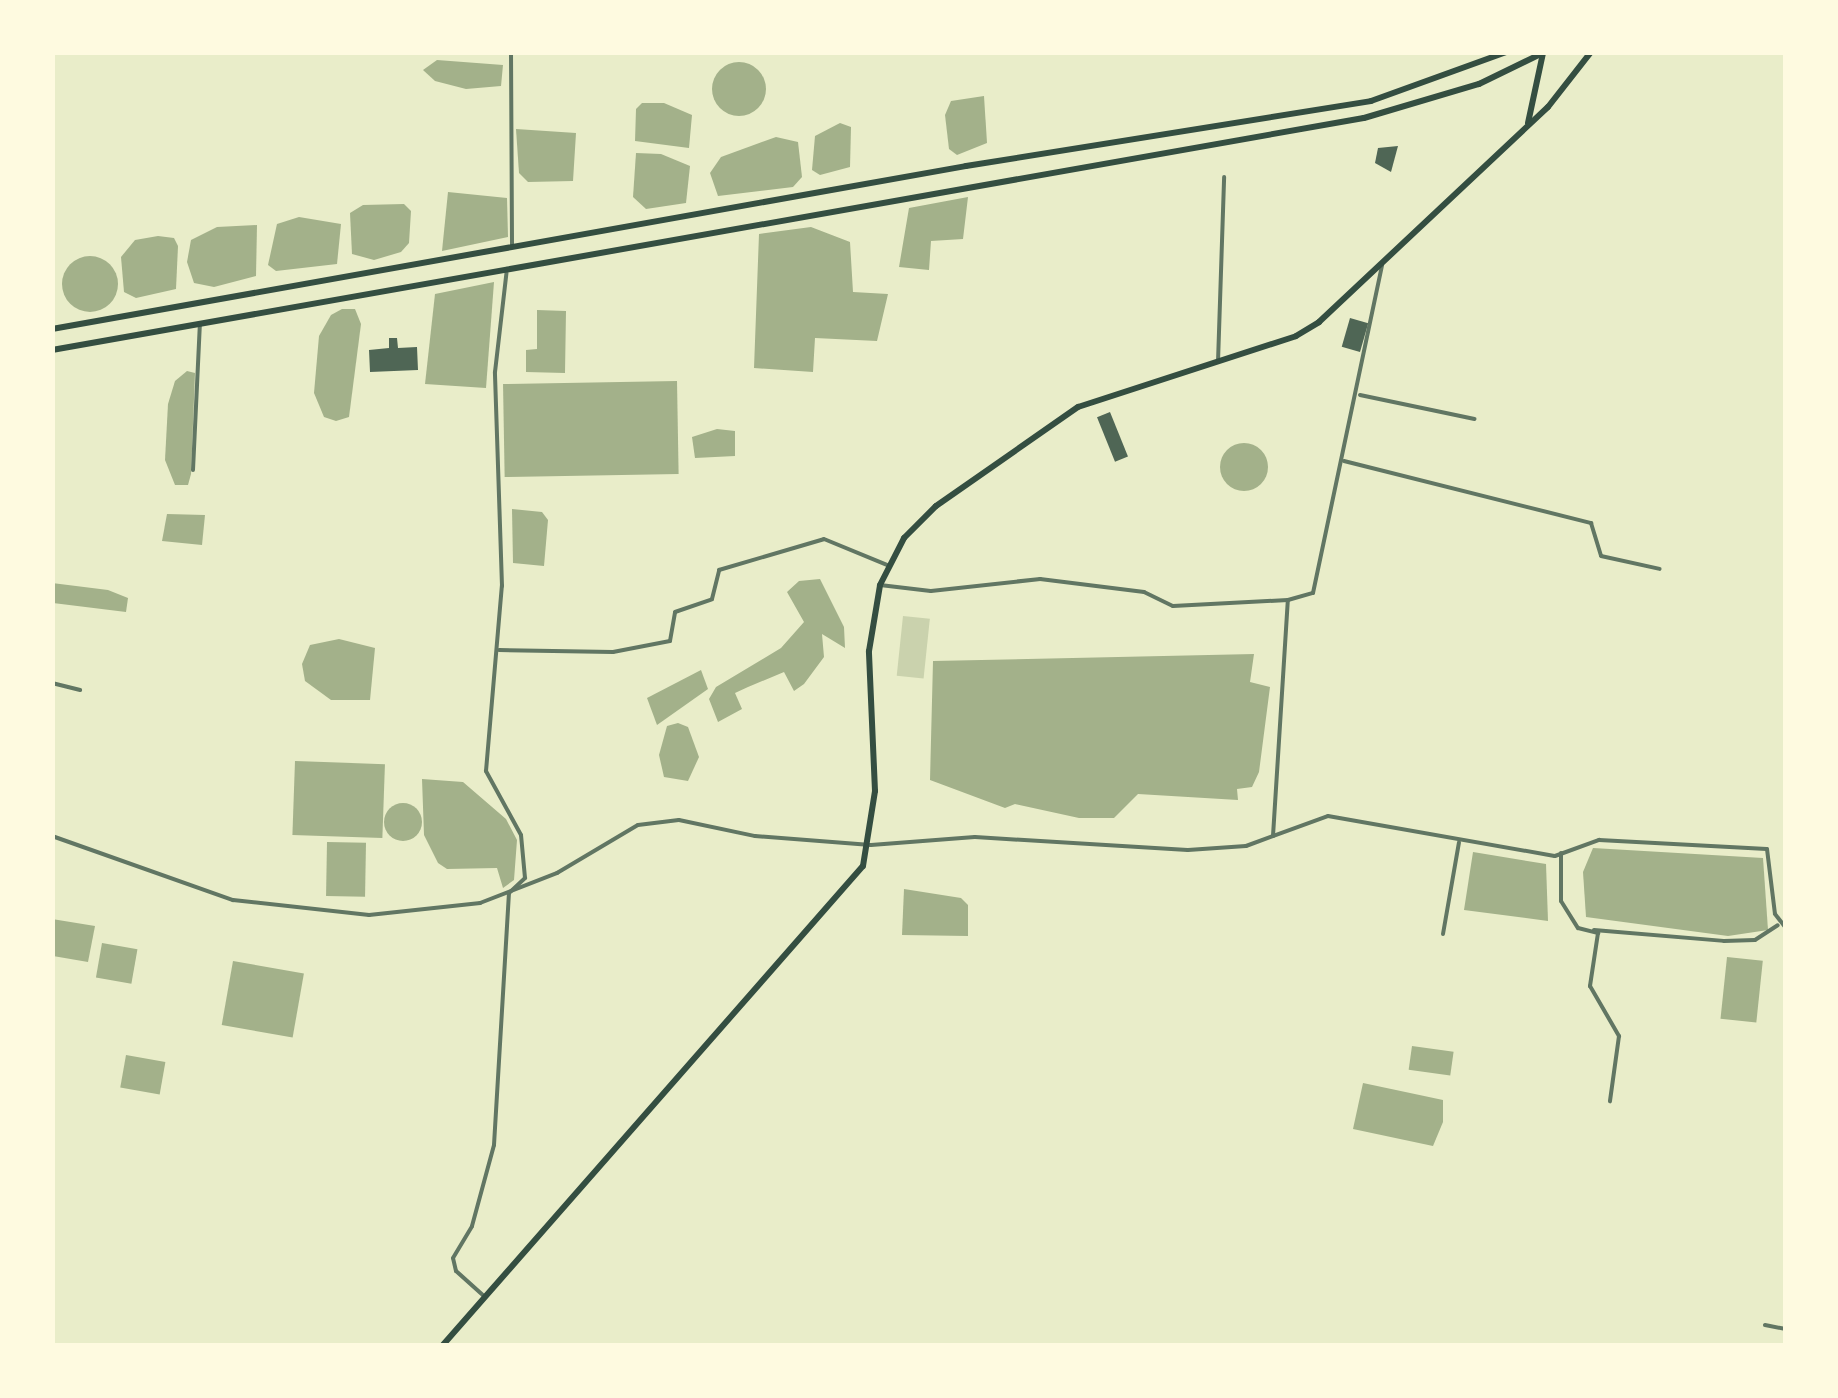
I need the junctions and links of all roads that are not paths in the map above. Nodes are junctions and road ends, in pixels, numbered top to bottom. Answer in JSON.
{"nodes":[{"id":1,"x":511,"y":52,"type":"edge"},
{"id":2,"x":1506,"y":52,"type":"edge"},
{"id":3,"x":1591,"y":52,"type":"edge"},
{"id":4,"x":1544,"y":53,"type":"edge"},
{"id":5,"x":1536,"y":99,"type":"junction"},
{"id":6,"x":1548,"y":106,"type":"junction"},
{"id":7,"x":1525,"y":128,"type":"junction"},
{"id":8,"x":1224,"y":177,"type":"dead end"},
{"id":9,"x":512,"y":246,"type":"junction"},
{"id":10,"x":1382,"y":260,"type":"junction"},
{"id":11,"x":507,"y":269,"type":"junction"},
{"id":12,"x":200,"y":323,"type":"junction"},
{"id":13,"x":52,"y":329,"type":"edge"},
{"id":14,"x":52,"y":350,"type":"edge"},
{"id":15,"x":1218,"y":364,"type":"junction"},
{"id":16,"x":1360,"y":395,"type":"junction"},
{"id":17,"x":1475,"y":419,"type":"dead end"},
{"id":18,"x":1344,"y":462,"type":"junction"},
{"id":19,"x":193,"y":470,"type":"dead end"},
{"id":20,"x":887,"y":564,"type":"junction"},
{"id":21,"x":1660,"y":569,"type":"dead end"},
{"id":22,"x":880,"y":586,"type":"junction"},
{"id":23,"x":1288,"y":600,"type":"junction"},
{"id":24,"x":499,"y":650,"type":"junction"},
{"id":25,"x":52,"y":683,"type":"edge"},
{"id":26,"x":80,"y":690,"type":"dead end"},
{"id":27,"x":52,"y":836,"type":"edge"},
{"id":28,"x":1272,"y":838,"type":"junction"},
{"id":29,"x":1459,"y":842,"type":"junction"},
{"id":30,"x":871,"y":845,"type":"junction"},
{"id":31,"x":1561,"y":853,"type":"junction"},
{"id":32,"x":509,"y":893,"type":"junction"},
{"id":33,"x":1779,"y":923,"type":"junction"},
{"id":34,"x":1786,"y":928,"type":"edge"},
{"id":35,"x":1589,"y":930,"type":"junction"},
{"id":36,"x":1443,"y":934,"type":"dead end"},
{"id":37,"x":1610,"y":1102,"type":"dead end"},
{"id":38,"x":485,"y":1297,"type":"junction"},
{"id":39,"x":1766,"y":1325,"type":"dead end"},
{"id":40,"x":1786,"y":1329,"type":"edge"},
{"id":41,"x":442,"y":1346,"type":"edge"}],
"edges":[{"from":1,"to":9,"type":"street"},
{"from":2,"to":9,"type":"highway"},
{"from":3,"to":6,"type":"highway"},
{"from":4,"to":5,"type":"highway"},
{"from":4,"to":11,"type":"highway"},
{"from":5,"to":6,"type":"highway"},
{"from":5,"to":7,"type":"highway"},
{"from":6,"to":7,"type":"highway"},
{"from":7,"to":10,"type":"highway"},
{"from":8,"to":15,"type":"street"},
{"from":9,"to":13,"type":"highway"},
{"from":10,"to":15,"type":"highway"},
{"from":10,"to":16,"type":"street"},
{"from":11,"to":12,"type":"highway"},
{"from":11,"to":24,"type":"street"},
{"from":12,"to":14,"type":"highway"},
{"from":12,"to":19,"type":"street"},
{"from":15,"to":20,"type":"highway"},
{"from":16,"to":17,"type":"street"},
{"from":16,"to":18,"type":"street"},
{"from":18,"to":21,"type":"street"},
{"from":18,"to":23,"type":"street"},
{"from":20,"to":22,"type":"highway"},
{"from":20,"to":24,"type":"street"},
{"from":22,"to":23,"type":"street"},
{"from":22,"to":30,"type":"highway"},
{"from":23,"to":28,"type":"street"},
{"from":24,"to":32,"type":"street"},
{"from":25,"to":26,"type":"street"},
{"from":27,"to":32,"type":"street"},
{"from":28,"to":29,"type":"street"},
{"from":28,"to":30,"type":"street"},
{"from":29,"to":31,"type":"street"},
{"from":29,"to":36,"type":"street"},
{"from":30,"to":32,"type":"street"},
{"from":30,"to":38,"type":"highway"},
{"from":31,"to":33,"type":"street"},
{"from":31,"to":35,"type":"street"},
{"from":32,"to":38,"type":"street"},
{"from":33,"to":34,"type":"street"},
{"from":33,"to":35,"type":"street"},
{"from":35,"to":37,"type":"street"},
{"from":38,"to":41,"type":"highway"},
{"from":39,"to":40,"type":"street"}]}
